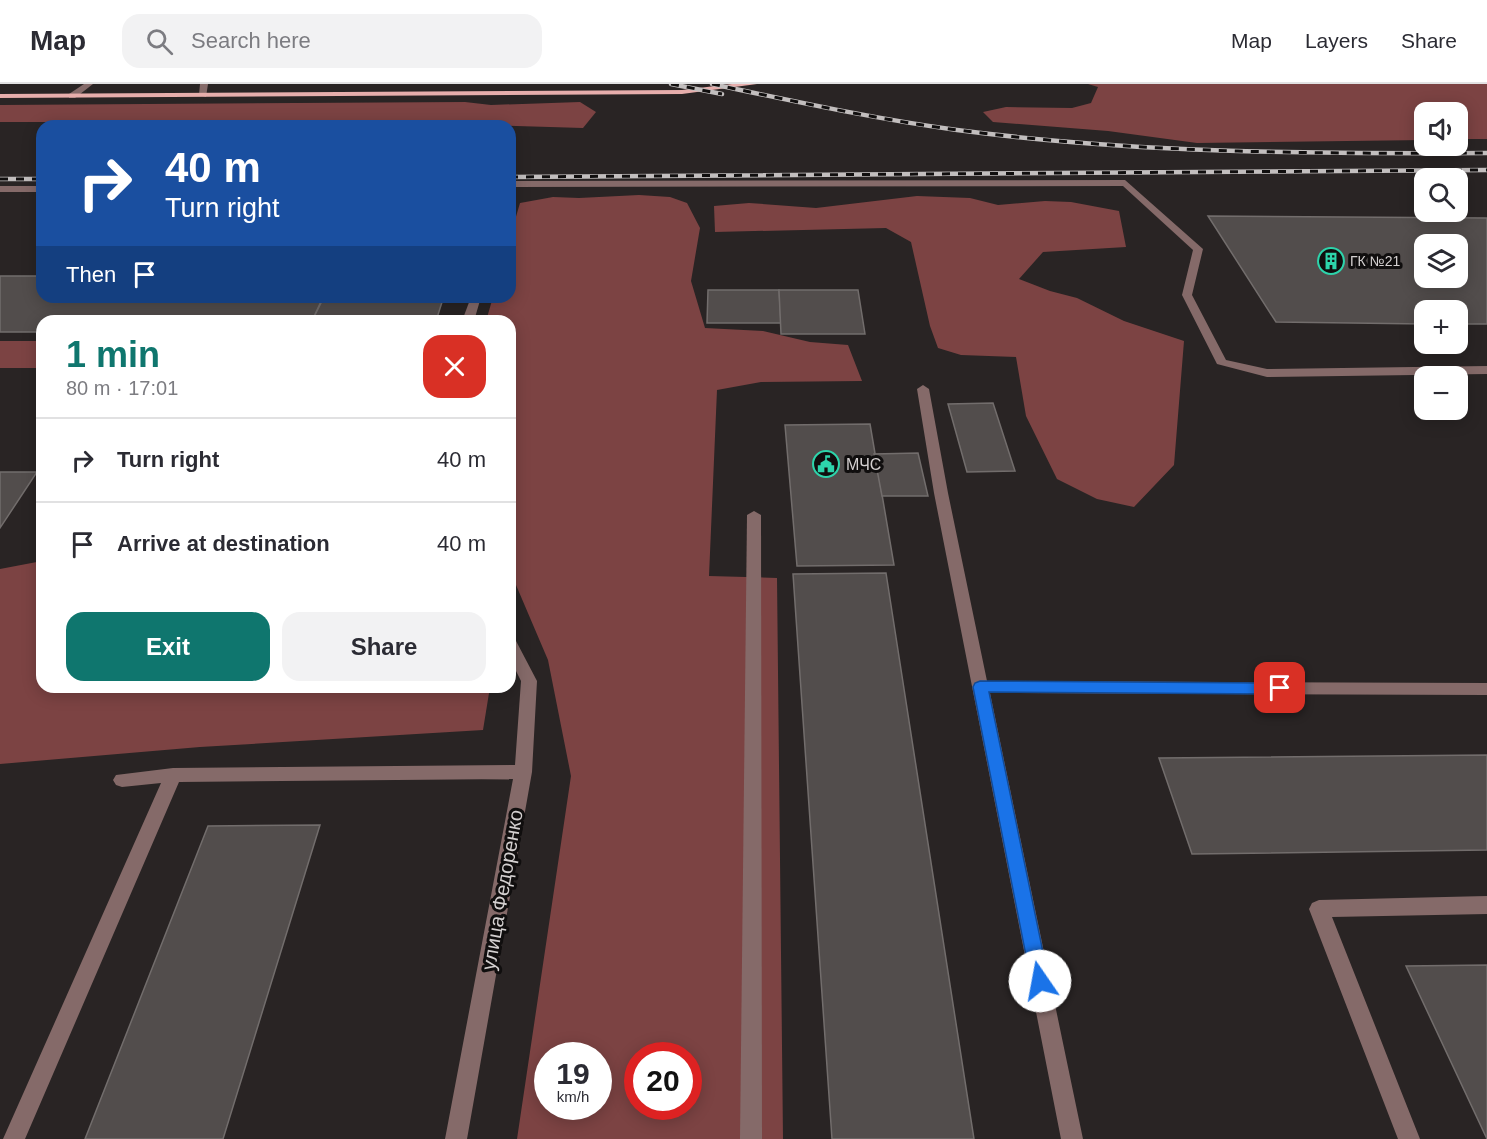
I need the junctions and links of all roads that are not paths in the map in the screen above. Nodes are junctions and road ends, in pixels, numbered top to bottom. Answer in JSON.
{"nodes":[{"id":1,"x":89,"y":84,"type":"edge"},
{"id":2,"x":204,"y":84,"type":"edge"},
{"id":3,"x":753,"y":84,"type":"edge"},
{"id":4,"x":203,"y":95,"type":"junction"},
{"id":5,"x":0,"y":96,"type":"edge"},
{"id":6,"x":72,"y":96,"type":"junction"},
{"id":7,"x":516,"y":184,"type":"edge"},
{"id":8,"x":0,"y":189,"type":"edge"},
{"id":9,"x":36,"y":189,"type":"edge"},
{"id":10,"x":1487,"y":370,"type":"edge"},
{"id":11,"x":923,"y":388,"type":"dead end"},
{"id":12,"x":754,"y":515,"type":"dead end"},
{"id":13,"x":516,"y":655,"type":"edge"},
{"id":14,"x":980,"y":687,"type":"junction"},
{"id":15,"x":1487,"y":689,"type":"edge"},
{"id":16,"x":523,"y":772,"type":"junction"},
{"id":17,"x":172,"y":775,"type":"junction"},
{"id":18,"x":122,"y":780,"type":"dead end"},
{"id":19,"x":1487,"y":905,"type":"edge"},
{"id":20,"x":14,"y":1139,"type":"edge"},
{"id":21,"x":456,"y":1139,"type":"edge"},
{"id":22,"x":752,"y":1139,"type":"edge"},
{"id":23,"x":1072,"y":1139,"type":"edge"},
{"id":24,"x":1409,"y":1139,"type":"edge"}],
"edges":[{"from":1,"to":6,"type":"street"},
{"from":2,"to":4,"type":"street"},
{"from":3,"to":4,"type":"main road"},
{"from":4,"to":6,"type":"main road"},
{"from":5,"to":6,"type":"main road"},
{"from":7,"to":10,"type":"street"},
{"from":8,"to":9,"type":"street"},
{"from":11,"to":14,"type":"street"},
{"from":12,"to":22,"type":"street"},
{"from":13,"to":16,"type":"street","name":"улица Федоренко"},
{"from":14,"to":15,"type":"street"},
{"from":14,"to":23,"type":"street"},
{"from":16,"to":17,"type":"street"},
{"from":16,"to":21,"type":"street","name":"улица Федоренко"},
{"from":17,"to":18,"type":"street"},
{"from":17,"to":20,"type":"street"},
{"from":19,"to":24,"type":"street"}]}
